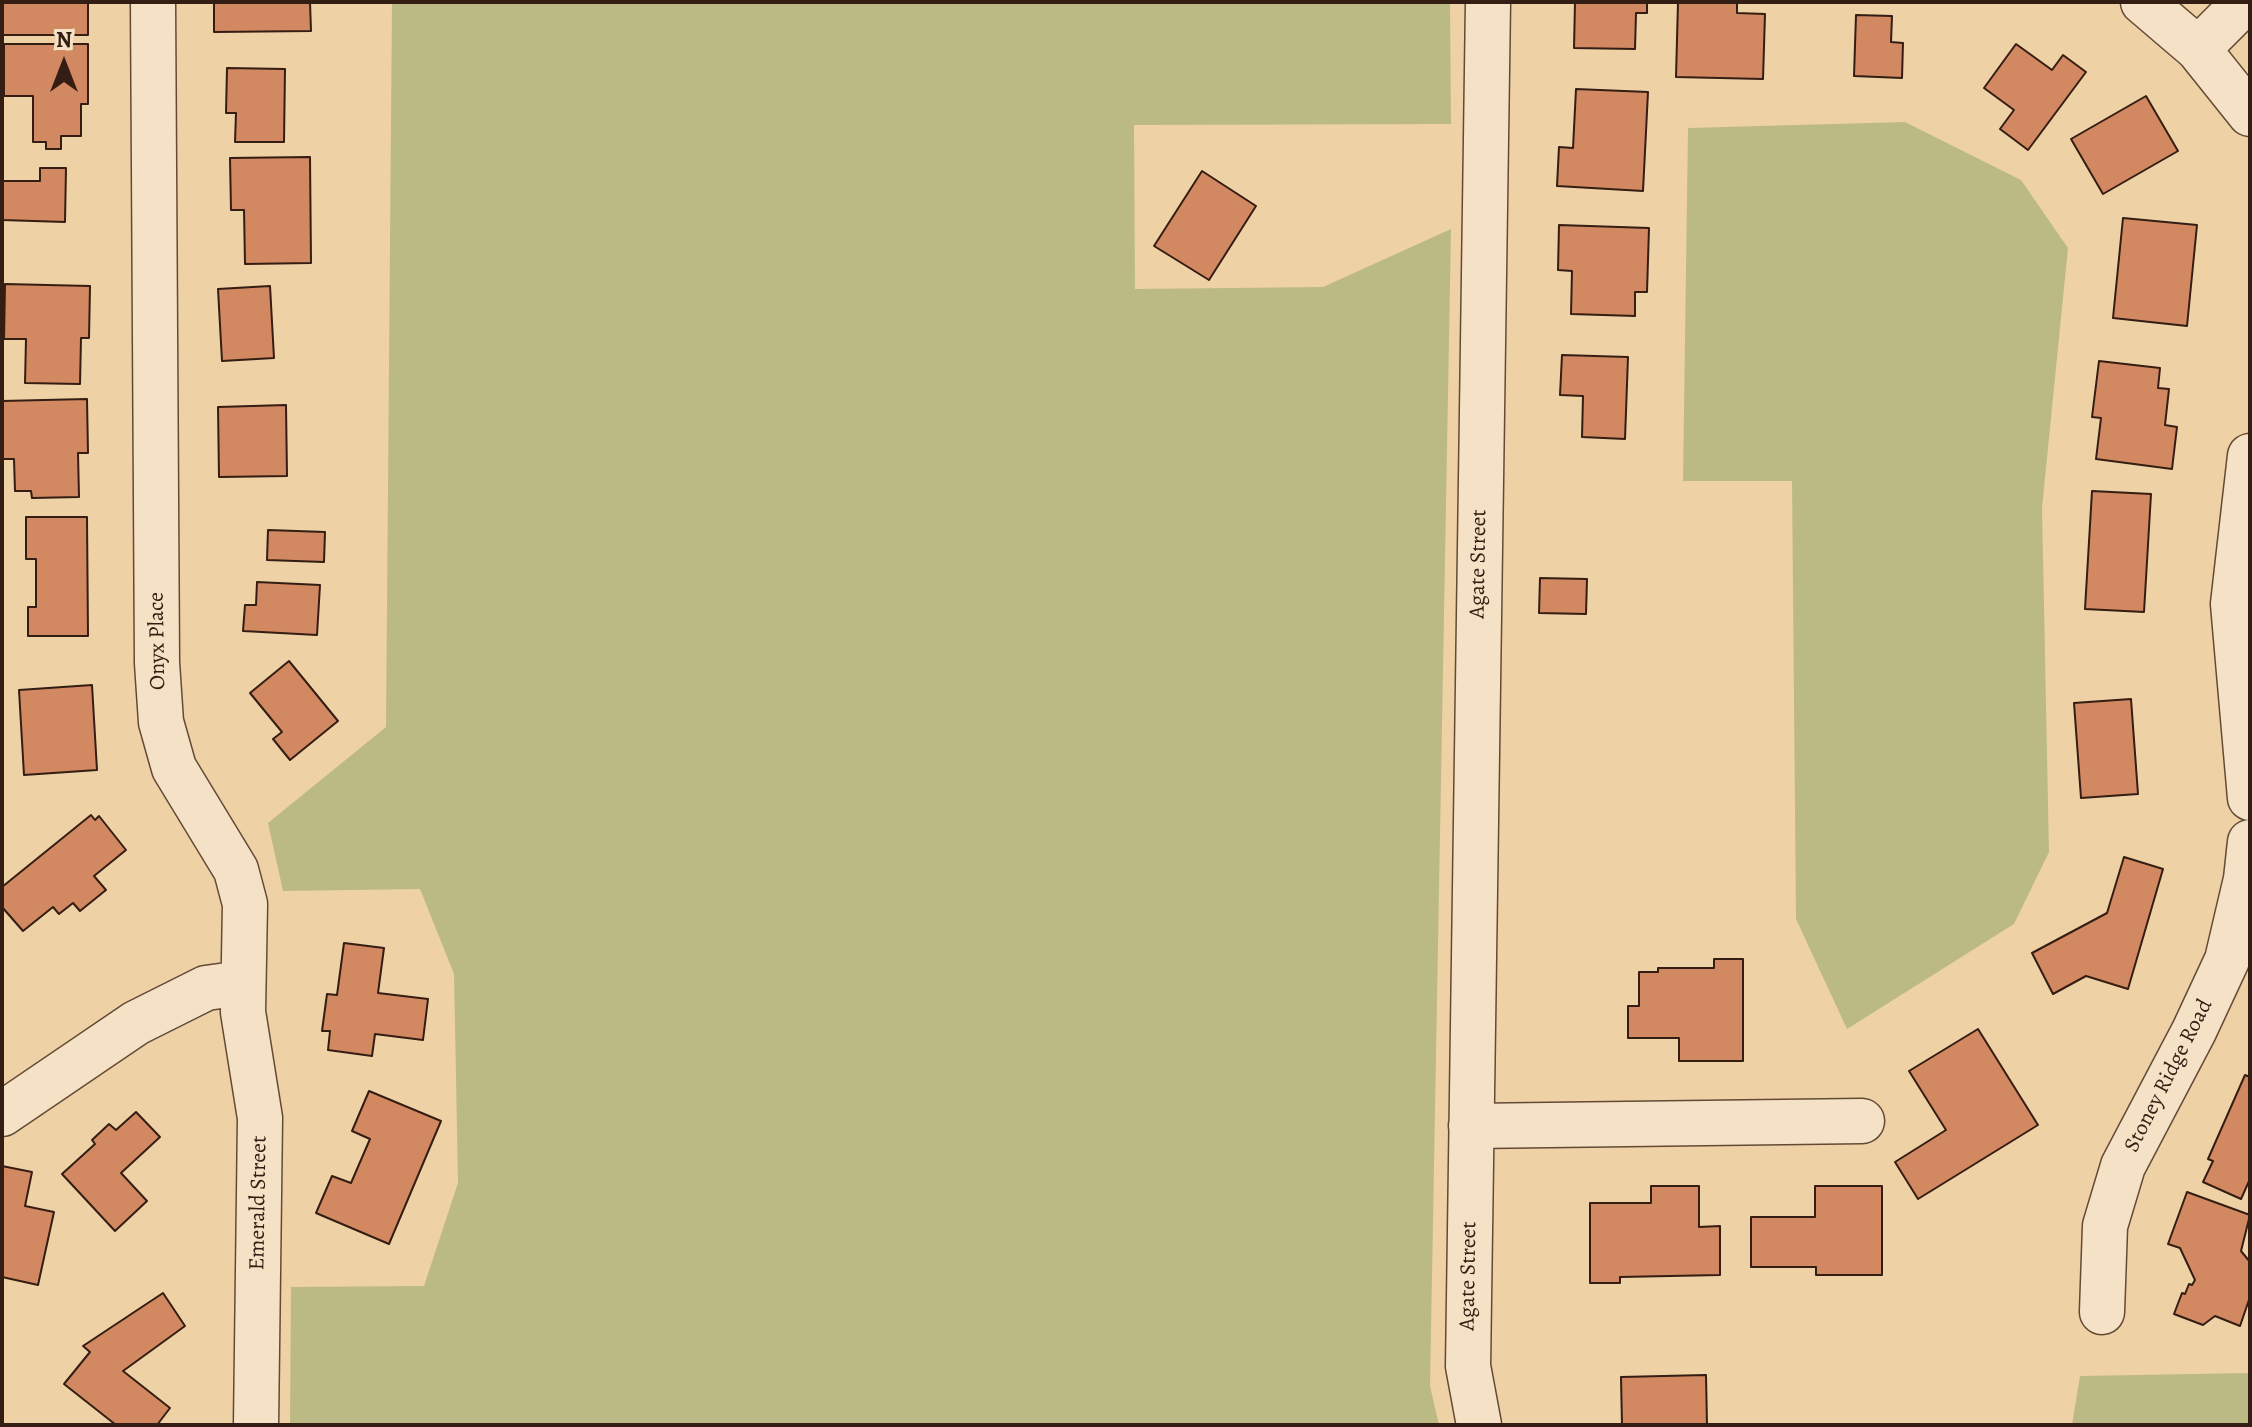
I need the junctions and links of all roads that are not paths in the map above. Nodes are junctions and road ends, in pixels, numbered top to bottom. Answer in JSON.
{"nodes":[{"id":1,"x":153,"y":2,"type":"edge"},
{"id":2,"x":1488,"y":2,"type":"edge"},
{"id":3,"x":2143,"y":2,"type":"edge"},
{"id":4,"x":2245,"y":2,"type":"edge"},
{"id":5,"x":2198,"y":49,"type":"junction"},
{"id":6,"x":2250,"y":114,"type":"edge"},
{"id":7,"x":2250,"y":456,"type":"edge"},
{"id":8,"x":2250,"y":798,"type":"edge"},
{"id":9,"x":2250,"y":842,"type":"edge"},
{"id":10,"x":242,"y":983,"type":"junction"},
{"id":11,"x":2,"y":1114,"type":"edge"},
{"id":12,"x":1862,"y":1121,"type":"dead end"},
{"id":13,"x":1471,"y":1126,"type":"junction"},
{"id":14,"x":2102,"y":1312,"type":"dead end"},
{"id":15,"x":256,"y":1425,"type":"edge"},
{"id":16,"x":1479,"y":1425,"type":"edge"}],
"edges":[{"from":1,"to":10,"type":"street","name":"Onyx Place"},
{"from":2,"to":13,"type":"street","name":"Agate Street"},
{"from":3,"to":5,"type":"street"},
{"from":4,"to":5,"type":"street"},
{"from":5,"to":6,"type":"street"},
{"from":7,"to":8,"type":"street"},
{"from":9,"to":14,"type":"street","name":"Stoney Ridge Road"},
{"from":10,"to":11,"type":"street"},
{"from":10,"to":15,"type":"street","name":"Emerald Street"},
{"from":12,"to":13,"type":"street"},
{"from":13,"to":16,"type":"street","name":"Agate Street"}]}
